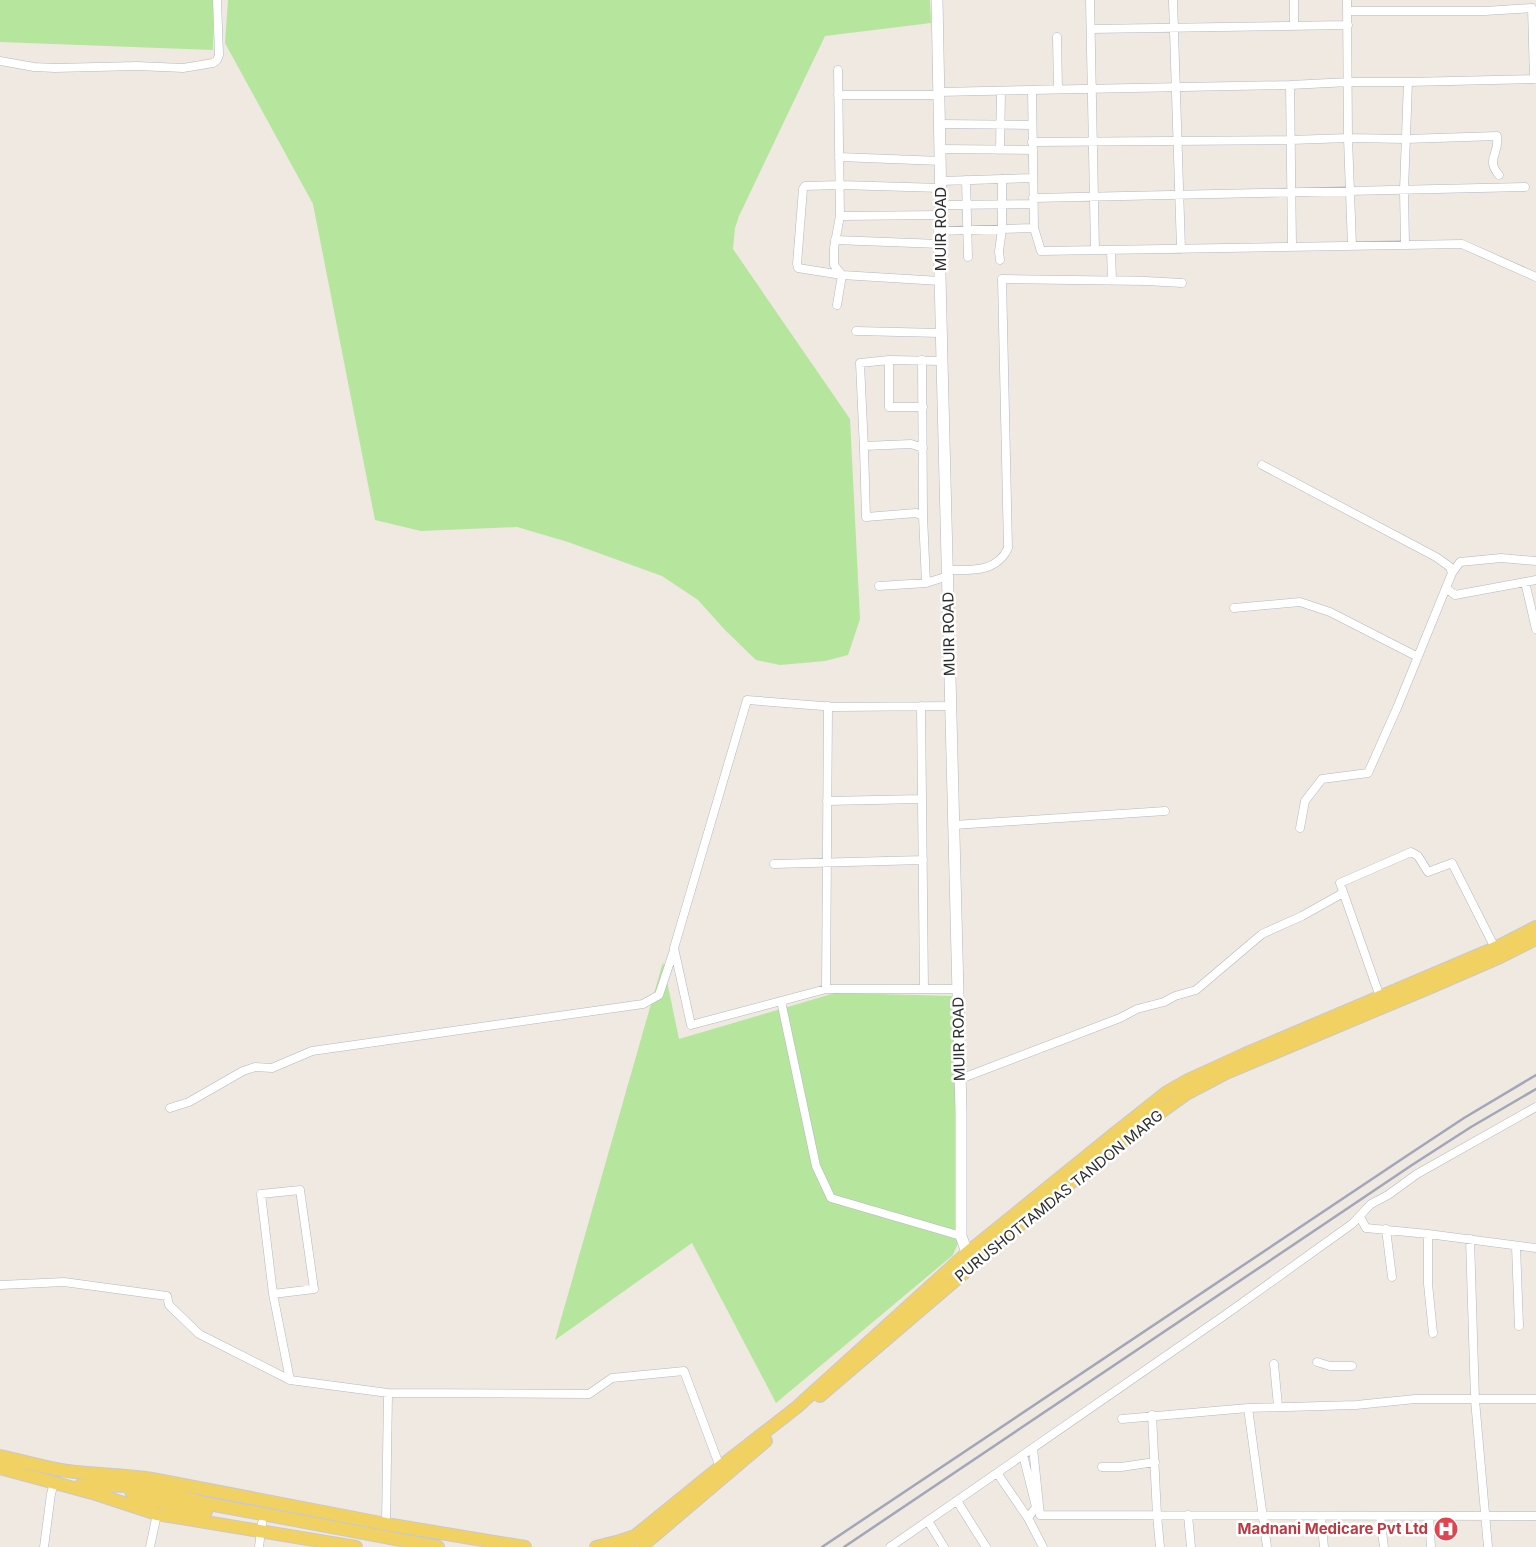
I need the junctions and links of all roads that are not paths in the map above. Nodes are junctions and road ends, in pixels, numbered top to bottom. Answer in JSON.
{"nodes":[{"id":1,"x":217,"y":0,"type":"edge"},
{"id":2,"x":938,"y":0,"type":"edge"},
{"id":3,"x":1090,"y":0,"type":"edge"},
{"id":4,"x":1173,"y":0,"type":"edge"},
{"id":5,"x":1294,"y":0,"type":"edge"},
{"id":6,"x":1347,"y":0,"type":"edge"},
{"id":7,"x":1347,"y":11,"type":"junction"},
{"id":8,"x":1348,"y":25,"type":"junction"},
{"id":9,"x":1294,"y":26,"type":"junction"},
{"id":10,"x":1174,"y":28,"type":"junction"},
{"id":11,"x":1091,"y":29,"type":"junction"},
{"id":12,"x":1056,"y":37,"type":"dead end"},
{"id":13,"x":0,"y":61,"type":"edge"},
{"id":14,"x":838,"y":70,"type":"dead end"},
{"id":15,"x":1349,"y":82,"type":"junction"},
{"id":16,"x":1408,"y":82,"type":"junction"},
{"id":17,"x":1290,"y":85,"type":"junction"},
{"id":18,"x":1176,"y":87,"type":"junction"},
{"id":19,"x":1092,"y":89,"type":"junction"},
{"id":20,"x":1032,"y":90,"type":"junction"},
{"id":21,"x":1058,"y":90,"type":"junction"},
{"id":22,"x":1001,"y":91,"type":"junction"},
{"id":23,"x":939,"y":94,"type":"junction"},
{"id":24,"x":838,"y":95,"type":"junction"},
{"id":25,"x":940,"y":124,"type":"junction"},
{"id":26,"x":1032,"y":124,"type":"junction"},
{"id":27,"x":1000,"y":125,"type":"junction"},
{"id":28,"x":1348,"y":138,"type":"junction"},
{"id":29,"x":1406,"y":139,"type":"junction"},
{"id":30,"x":1291,"y":140,"type":"junction"},
{"id":31,"x":1178,"y":141,"type":"junction"},
{"id":32,"x":1093,"y":142,"type":"junction"},
{"id":33,"x":1032,"y":146,"type":"junction"},
{"id":34,"x":1000,"y":150,"type":"junction"},
{"id":35,"x":940,"y":155,"type":"junction"},
{"id":36,"x":839,"y":157,"type":"junction"},
{"id":37,"x":1499,"y":175,"type":"dead end"},
{"id":38,"x":1033,"y":178,"type":"junction"},
{"id":39,"x":1002,"y":179,"type":"junction"},
{"id":40,"x":966,"y":180,"type":"junction"},
{"id":41,"x":941,"y":184,"type":"junction"},
{"id":42,"x":840,"y":185,"type":"junction"},
{"id":43,"x":1525,"y":187,"type":"dead end"},
{"id":44,"x":1404,"y":190,"type":"junction"},
{"id":45,"x":1351,"y":191,"type":"junction"},
{"id":46,"x":1292,"y":192,"type":"junction"},
{"id":47,"x":1180,"y":195,"type":"junction"},
{"id":48,"x":1094,"y":197,"type":"junction"},
{"id":49,"x":1033,"y":201,"type":"junction"},
{"id":50,"x":966,"y":204,"type":"junction"},
{"id":51,"x":1002,"y":204,"type":"junction"},
{"id":52,"x":941,"y":210,"type":"junction"},
{"id":53,"x":840,"y":216,"type":"junction"},
{"id":54,"x":1034,"y":228,"type":"junction"},
{"id":55,"x":967,"y":229,"type":"junction"},
{"id":56,"x":1002,"y":229,"type":"junction"},
{"id":57,"x":939,"y":230,"type":"junction"},
{"id":58,"x":835,"y":240,"type":"junction"},
{"id":59,"x":940,"y":244,"type":"junction"},
{"id":60,"x":1405,"y":245,"type":"junction"},
{"id":61,"x":1352,"y":246,"type":"junction"},
{"id":62,"x":1292,"y":247,"type":"junction"},
{"id":63,"x":1181,"y":249,"type":"junction"},
{"id":64,"x":1094,"y":250,"type":"junction"},
{"id":65,"x":1111,"y":250,"type":"junction"},
{"id":66,"x":968,"y":256,"type":"dead end"},
{"id":67,"x":1000,"y":260,"type":"dead end"},
{"id":68,"x":842,"y":275,"type":"junction"},
{"id":69,"x":1536,"y":277,"type":"edge"},
{"id":70,"x":940,"y":281,"type":"junction"},
{"id":71,"x":1112,"y":281,"type":"junction"},
{"id":72,"x":1182,"y":283,"type":"dead end"},
{"id":73,"x":838,"y":305,"type":"dead end"},
{"id":74,"x":856,"y":331,"type":"dead end"},
{"id":75,"x":941,"y":333,"type":"junction"},
{"id":76,"x":889,"y":360,"type":"junction"},
{"id":77,"x":922,"y":360,"type":"junction"},
{"id":78,"x":942,"y":361,"type":"junction"},
{"id":79,"x":923,"y":407,"type":"junction"},
{"id":80,"x":864,"y":446,"type":"junction"},
{"id":81,"x":923,"y":448,"type":"junction"},
{"id":82,"x":1262,"y":465,"type":"dead end"},
{"id":83,"x":922,"y":516,"type":"junction"},
{"id":84,"x":1536,"y":562,"type":"edge"},
{"id":85,"x":948,"y":573,"type":"junction"},
{"id":86,"x":1452,"y":573,"type":"junction"},
{"id":87,"x":1536,"y":580,"type":"edge"},
{"id":88,"x":1525,"y":582,"type":"junction"},
{"id":89,"x":926,"y":583,"type":"junction"},
{"id":90,"x":879,"y":586,"type":"dead end"},
{"id":91,"x":1446,"y":588,"type":"junction"},
{"id":92,"x":1234,"y":608,"type":"dead end"},
{"id":93,"x":1536,"y":629,"type":"edge"},
{"id":94,"x":1418,"y":657,"type":"junction"},
{"id":95,"x":828,"y":706,"type":"junction"},
{"id":96,"x":920,"y":706,"type":"junction"},
{"id":97,"x":951,"y":706,"type":"junction"},
{"id":98,"x":922,"y":799,"type":"junction"},
{"id":99,"x":828,"y":801,"type":"junction"},
{"id":100,"x":1164,"y":811,"type":"dead end"},
{"id":101,"x":954,"y":824,"type":"junction"},
{"id":102,"x":1300,"y":828,"type":"dead end"},
{"id":103,"x":922,"y":860,"type":"junction"},
{"id":104,"x":827,"y":863,"type":"junction"},
{"id":105,"x":774,"y":864,"type":"dead end"},
{"id":106,"x":1343,"y":893,"type":"junction"},
{"id":107,"x":1536,"y":927,"type":"edge"},
{"id":108,"x":1536,"y":939,"type":"edge"},
{"id":109,"x":674,"y":948,"type":"junction"},
{"id":110,"x":1494,"y":948,"type":"junction"},
{"id":111,"x":826,"y":989,"type":"junction"},
{"id":112,"x":924,"y":989,"type":"junction"},
{"id":113,"x":958,"y":989,"type":"junction"},
{"id":114,"x":1380,"y":997,"type":"junction"},
{"id":115,"x":781,"y":1001,"type":"junction"},
{"id":116,"x":960,"y":1079,"type":"junction"},
{"id":117,"x":1536,"y":1107,"type":"edge"},
{"id":118,"x":170,"y":1108,"type":"dead end"},
{"id":119,"x":1360,"y":1217,"type":"junction"},
{"id":120,"x":1386,"y":1229,"type":"junction"},
{"id":121,"x":1428,"y":1234,"type":"junction"},
{"id":122,"x":961,"y":1236,"type":"junction"},
{"id":123,"x":1470,"y":1239,"type":"junction"},
{"id":124,"x":1516,"y":1246,"type":"junction"},
{"id":125,"x":1536,"y":1248,"type":"edge"},
{"id":126,"x":967,"y":1253,"type":"junction"},
{"id":127,"x":972,"y":1266,"type":"junction"},
{"id":128,"x":1392,"y":1277,"type":"dead end"},
{"id":129,"x":0,"y":1285,"type":"edge"},
{"id":130,"x":273,"y":1294,"type":"junction"},
{"id":131,"x":1519,"y":1326,"type":"dead end"},
{"id":132,"x":1432,"y":1333,"type":"dead end"},
{"id":133,"x":1317,"y":1362,"type":"dead end"},
{"id":134,"x":1274,"y":1364,"type":"dead end"},
{"id":135,"x":1352,"y":1366,"type":"dead end"},
{"id":136,"x":290,"y":1380,"type":"junction"},
{"id":137,"x":388,"y":1393,"type":"junction"},
{"id":138,"x":1536,"y":1399,"type":"edge"},
{"id":139,"x":1475,"y":1400,"type":"junction"},
{"id":140,"x":1278,"y":1406,"type":"junction"},
{"id":141,"x":1248,"y":1408,"type":"junction"},
{"id":142,"x":1152,"y":1415,"type":"junction"},
{"id":143,"x":1122,"y":1419,"type":"dead end"},
{"id":144,"x":1032,"y":1448,"type":"junction"},
{"id":145,"x":1023,"y":1455,"type":"junction"},
{"id":146,"x":0,"y":1456,"type":"edge"},
{"id":147,"x":1155,"y":1462,"type":"junction"},
{"id":148,"x":720,"y":1467,"type":"junction"},
{"id":149,"x":1102,"y":1467,"type":"dead end"},
{"id":150,"x":0,"y":1468,"type":"edge"},
{"id":151,"x":68,"y":1471,"type":"junction"},
{"id":152,"x":996,"y":1473,"type":"junction"},
{"id":153,"x":58,"y":1484,"type":"junction"},
{"id":154,"x":122,"y":1484,"type":"junction"},
{"id":155,"x":139,"y":1486,"type":"junction"},
{"id":156,"x":957,"y":1501,"type":"junction"},
{"id":157,"x":138,"y":1509,"type":"junction"},
{"id":158,"x":157,"y":1514,"type":"junction"},
{"id":159,"x":1157,"y":1515,"type":"junction"},
{"id":160,"x":1188,"y":1515,"type":"junction"},
{"id":161,"x":1262,"y":1515,"type":"junction"},
{"id":162,"x":1380,"y":1516,"type":"junction"},
{"id":163,"x":1429,"y":1516,"type":"junction"},
{"id":164,"x":1485,"y":1516,"type":"junction"},
{"id":165,"x":1536,"y":1516,"type":"edge"},
{"id":166,"x":1321,"y":1517,"type":"junction"},
{"id":167,"x":1028,"y":1518,"type":"junction"},
{"id":168,"x":928,"y":1521,"type":"junction"},
{"id":169,"x":386,"y":1524,"type":"junction"},
{"id":170,"x":262,"y":1526,"type":"junction"},
{"id":171,"x":638,"y":1541,"type":"edge"},
{"id":172,"x":44,"y":1547,"type":"edge"},
{"id":173,"x":150,"y":1547,"type":"edge"},
{"id":174,"x":259,"y":1547,"type":"edge"},
{"id":175,"x":356,"y":1547,"type":"edge"},
{"id":176,"x":393,"y":1547,"type":"edge"},
{"id":177,"x":438,"y":1547,"type":"edge"},
{"id":178,"x":525,"y":1547,"type":"edge"},
{"id":179,"x":596,"y":1547,"type":"edge"},
{"id":180,"x":624,"y":1547,"type":"edge"},
{"id":181,"x":890,"y":1547,"type":"edge"},
{"id":182,"x":944,"y":1547,"type":"edge"},
{"id":183,"x":986,"y":1547,"type":"edge"},
{"id":184,"x":1042,"y":1547,"type":"edge"},
{"id":185,"x":1160,"y":1547,"type":"edge"},
{"id":186,"x":1191,"y":1547,"type":"edge"},
{"id":187,"x":1267,"y":1547,"type":"edge"},
{"id":188,"x":1324,"y":1547,"type":"edge"},
{"id":189,"x":1384,"y":1547,"type":"edge"},
{"id":190,"x":1431,"y":1547,"type":"edge"},
{"id":191,"x":1488,"y":1547,"type":"edge"}],
"edges":[{"from":1,"to":13,"type":"street"},
{"from":2,"to":23,"type":"main road","name":"MUIR ROAD"},
{"from":3,"to":11,"type":"street"},
{"from":4,"to":10,"type":"street"},
{"from":5,"to":9,"type":"street"},
{"from":6,"to":7,"type":"street"},
{"from":7,"to":8,"type":"street"},
{"from":7,"to":16,"type":"street"},
{"from":8,"to":9,"type":"street"},
{"from":8,"to":15,"type":"street"},
{"from":9,"to":10,"type":"street"},
{"from":10,"to":11,"type":"street"},
{"from":10,"to":18,"type":"street"},
{"from":11,"to":19,"type":"street"},
{"from":12,"to":21,"type":"street"},
{"from":14,"to":24,"type":"street"},
{"from":15,"to":16,"type":"street"},
{"from":15,"to":17,"type":"street"},
{"from":15,"to":28,"type":"street"},
{"from":16,"to":29,"type":"street"},
{"from":17,"to":18,"type":"street"},
{"from":17,"to":30,"type":"street"},
{"from":18,"to":19,"type":"street"},
{"from":18,"to":31,"type":"street"},
{"from":19,"to":21,"type":"street"},
{"from":19,"to":32,"type":"street"},
{"from":20,"to":21,"type":"street"},
{"from":20,"to":22,"type":"street"},
{"from":20,"to":26,"type":"street"},
{"from":22,"to":23,"type":"street"},
{"from":22,"to":27,"type":"street"},
{"from":23,"to":24,"type":"street"},
{"from":23,"to":25,"type":"main road","name":"MUIR ROAD"},
{"from":24,"to":36,"type":"street"},
{"from":25,"to":27,"type":"street"},
{"from":25,"to":35,"type":"main road","name":"MUIR ROAD"},
{"from":26,"to":27,"type":"street"},
{"from":26,"to":33,"type":"street"},
{"from":27,"to":34,"type":"street"},
{"from":28,"to":29,"type":"street"},
{"from":28,"to":30,"type":"street"},
{"from":28,"to":45,"type":"street"},
{"from":29,"to":37,"type":"street"},
{"from":29,"to":44,"type":"street"},
{"from":30,"to":31,"type":"street"},
{"from":30,"to":46,"type":"street"},
{"from":31,"to":32,"type":"street"},
{"from":31,"to":47,"type":"street"},
{"from":32,"to":33,"type":"street"},
{"from":32,"to":48,"type":"street"},
{"from":33,"to":34,"type":"street"},
{"from":33,"to":38,"type":"street"},
{"from":34,"to":35,"type":"street"},
{"from":35,"to":36,"type":"street"},
{"from":35,"to":41,"type":"main road","name":"MUIR ROAD"},
{"from":36,"to":42,"type":"street"},
{"from":38,"to":39,"type":"street"},
{"from":38,"to":49,"type":"street"},
{"from":39,"to":40,"type":"street"},
{"from":39,"to":51,"type":"street"},
{"from":40,"to":41,"type":"street"},
{"from":40,"to":50,"type":"street"},
{"from":41,"to":42,"type":"street"},
{"from":41,"to":52,"type":"main road","name":"MUIR ROAD"},
{"from":42,"to":53,"type":"street"},
{"from":42,"to":68,"type":"street"},
{"from":43,"to":44,"type":"street"},
{"from":44,"to":45,"type":"street"},
{"from":44,"to":60,"type":"street"},
{"from":45,"to":46,"type":"street"},
{"from":45,"to":61,"type":"street"},
{"from":46,"to":47,"type":"street"},
{"from":46,"to":62,"type":"street"},
{"from":47,"to":48,"type":"street"},
{"from":47,"to":63,"type":"street"},
{"from":48,"to":49,"type":"street"},
{"from":48,"to":64,"type":"street"},
{"from":49,"to":51,"type":"street"},
{"from":49,"to":54,"type":"street"},
{"from":50,"to":51,"type":"street"},
{"from":50,"to":52,"type":"street"},
{"from":50,"to":55,"type":"street"},
{"from":51,"to":56,"type":"street"},
{"from":52,"to":53,"type":"street"},
{"from":52,"to":57,"type":"main road","name":"MUIR ROAD"},
{"from":53,"to":58,"type":"street"},
{"from":54,"to":56,"type":"street"},
{"from":54,"to":64,"type":"street"},
{"from":55,"to":56,"type":"street"},
{"from":55,"to":57,"type":"street"},
{"from":55,"to":66,"type":"street"},
{"from":56,"to":67,"type":"street"},
{"from":57,"to":59,"type":"main road","name":"MUIR ROAD"},
{"from":58,"to":59,"type":"street"},
{"from":58,"to":68,"type":"street"},
{"from":59,"to":70,"type":"main road","name":"MUIR ROAD"},
{"from":60,"to":61,"type":"street"},
{"from":60,"to":69,"type":"street"},
{"from":61,"to":62,"type":"street"},
{"from":62,"to":63,"type":"street"},
{"from":63,"to":65,"type":"street"},
{"from":64,"to":65,"type":"street"},
{"from":65,"to":71,"type":"street"},
{"from":68,"to":70,"type":"street"},
{"from":68,"to":73,"type":"street"},
{"from":70,"to":75,"type":"main road","name":"MUIR ROAD"},
{"from":71,"to":72,"type":"street"},
{"from":71,"to":85,"type":"street"},
{"from":74,"to":75,"type":"street"},
{"from":75,"to":78,"type":"main road","name":"MUIR ROAD"},
{"from":76,"to":77,"type":"street"},
{"from":76,"to":79,"type":"street"},
{"from":76,"to":80,"type":"street"},
{"from":77,"to":78,"type":"street"},
{"from":77,"to":79,"type":"street"},
{"from":78,"to":85,"type":"main road","name":"MUIR ROAD"},
{"from":79,"to":81,"type":"street"},
{"from":80,"to":81,"type":"street"},
{"from":80,"to":83,"type":"street"},
{"from":81,"to":83,"type":"street"},
{"from":82,"to":86,"type":"street"},
{"from":83,"to":89,"type":"street"},
{"from":84,"to":86,"type":"street"},
{"from":85,"to":89,"type":"street"},
{"from":85,"to":97,"type":"main road","name":"MUIR ROAD"},
{"from":86,"to":91,"type":"street"},
{"from":87,"to":88,"type":"street"},
{"from":88,"to":91,"type":"street"},
{"from":88,"to":93,"type":"street"},
{"from":89,"to":90,"type":"street"},
{"from":91,"to":94,"type":"street"},
{"from":92,"to":94,"type":"street"},
{"from":94,"to":102,"type":"street"},
{"from":95,"to":96,"type":"street"},
{"from":95,"to":99,"type":"street"},
{"from":95,"to":109,"type":"street"},
{"from":96,"to":97,"type":"street"},
{"from":96,"to":98,"type":"street"},
{"from":97,"to":101,"type":"main road","name":"MUIR ROAD"},
{"from":98,"to":99,"type":"street"},
{"from":98,"to":103,"type":"street"},
{"from":99,"to":104,"type":"street"},
{"from":100,"to":101,"type":"street"},
{"from":101,"to":113,"type":"main road","name":"MUIR ROAD"},
{"from":103,"to":104,"type":"street"},
{"from":103,"to":112,"type":"street"},
{"from":104,"to":105,"type":"street"},
{"from":104,"to":111,"type":"street"},
{"from":106,"to":110,"type":"street"},
{"from":106,"to":114,"type":"street"},
{"from":106,"to":116,"type":"street"},
{"from":107,"to":110,"type":"main road"},
{"from":108,"to":127,"type":"main road","name":"PURUSHOTTAMDAS TANDON MARG"},
{"from":109,"to":115,"type":"street"},
{"from":109,"to":118,"type":"street"},
{"from":110,"to":114,"type":"main road"},
{"from":111,"to":112,"type":"street"},
{"from":111,"to":115,"type":"street"},
{"from":112,"to":113,"type":"street"},
{"from":113,"to":116,"type":"main road","name":"MUIR ROAD"},
{"from":114,"to":126,"type":"main road"},
{"from":115,"to":122,"type":"street"},
{"from":116,"to":122,"type":"main road","name":"MUIR ROAD"},
{"from":117,"to":119,"type":"street"},
{"from":119,"to":120,"type":"street"},
{"from":119,"to":144,"type":"street"},
{"from":120,"to":121,"type":"street"},
{"from":120,"to":128,"type":"street"},
{"from":121,"to":123,"type":"street"},
{"from":121,"to":132,"type":"street"},
{"from":122,"to":126,"type":"main road","name":"MUIR ROAD"},
{"from":123,"to":124,"type":"street"},
{"from":123,"to":139,"type":"street"},
{"from":124,"to":125,"type":"street"},
{"from":124,"to":131,"type":"street"},
{"from":126,"to":127,"type":"main road","name":"MUIR ROAD"},
{"from":126,"to":148,"type":"main road"},
{"from":127,"to":171,"type":"main road","name":"PURUSHOTTAMDAS TANDON MARG"},
{"from":129,"to":136,"type":"street"},
{"from":130,"to":130,"type":"street"},
{"from":130,"to":136,"type":"street"},
{"from":133,"to":135,"type":"street"},
{"from":134,"to":140,"type":"street"},
{"from":136,"to":137,"type":"street"},
{"from":137,"to":148,"type":"street"},
{"from":137,"to":169,"type":"street"},
{"from":138,"to":139,"type":"street"},
{"from":139,"to":140,"type":"street"},
{"from":139,"to":164,"type":"street"},
{"from":140,"to":141,"type":"street"},
{"from":141,"to":142,"type":"street"},
{"from":141,"to":161,"type":"street"},
{"from":142,"to":143,"type":"street"},
{"from":142,"to":147,"type":"street"},
{"from":144,"to":145,"type":"street"},
{"from":144,"to":159,"type":"street"},
{"from":145,"to":152,"type":"street"},
{"from":145,"to":167,"type":"street"},
{"from":146,"to":151,"type":"main road"},
{"from":147,"to":149,"type":"street"},
{"from":147,"to":159,"type":"street"},
{"from":148,"to":171,"type":"main road"},
{"from":150,"to":153,"type":"main road"},
{"from":151,"to":154,"type":"main road"},
{"from":151,"to":169,"type":"main road"},
{"from":152,"to":156,"type":"street"},
{"from":152,"to":167,"type":"street"},
{"from":153,"to":154,"type":"main road"},
{"from":153,"to":157,"type":"main road"},
{"from":153,"to":172,"type":"street"},
{"from":154,"to":155,"type":"main road"},
{"from":154,"to":157,"type":"main road"},
{"from":155,"to":170,"type":"main road"},
{"from":155,"to":177,"type":"main road"},
{"from":156,"to":168,"type":"street"},
{"from":156,"to":183,"type":"street"},
{"from":157,"to":158,"type":"main road"},
{"from":158,"to":170,"type":"main road"},
{"from":158,"to":173,"type":"street"},
{"from":159,"to":160,"type":"street"},
{"from":159,"to":185,"type":"street"},
{"from":160,"to":161,"type":"street"},
{"from":160,"to":186,"type":"street"},
{"from":161,"to":166,"type":"street"},
{"from":161,"to":187,"type":"street"},
{"from":162,"to":163,"type":"street"},
{"from":162,"to":166,"type":"street"},
{"from":162,"to":189,"type":"street"},
{"from":163,"to":164,"type":"street"},
{"from":163,"to":190,"type":"street"},
{"from":164,"to":165,"type":"street"},
{"from":164,"to":191,"type":"street"},
{"from":166,"to":188,"type":"street"},
{"from":167,"to":184,"type":"street"},
{"from":168,"to":181,"type":"street"},
{"from":168,"to":182,"type":"street"},
{"from":169,"to":178,"type":"main road"},
{"from":170,"to":174,"type":"street"},
{"from":170,"to":175,"type":"main road"},
{"from":170,"to":176,"type":"main road"},
{"from":171,"to":179,"type":"main road"},
{"from":171,"to":180,"type":"main road"}]}
